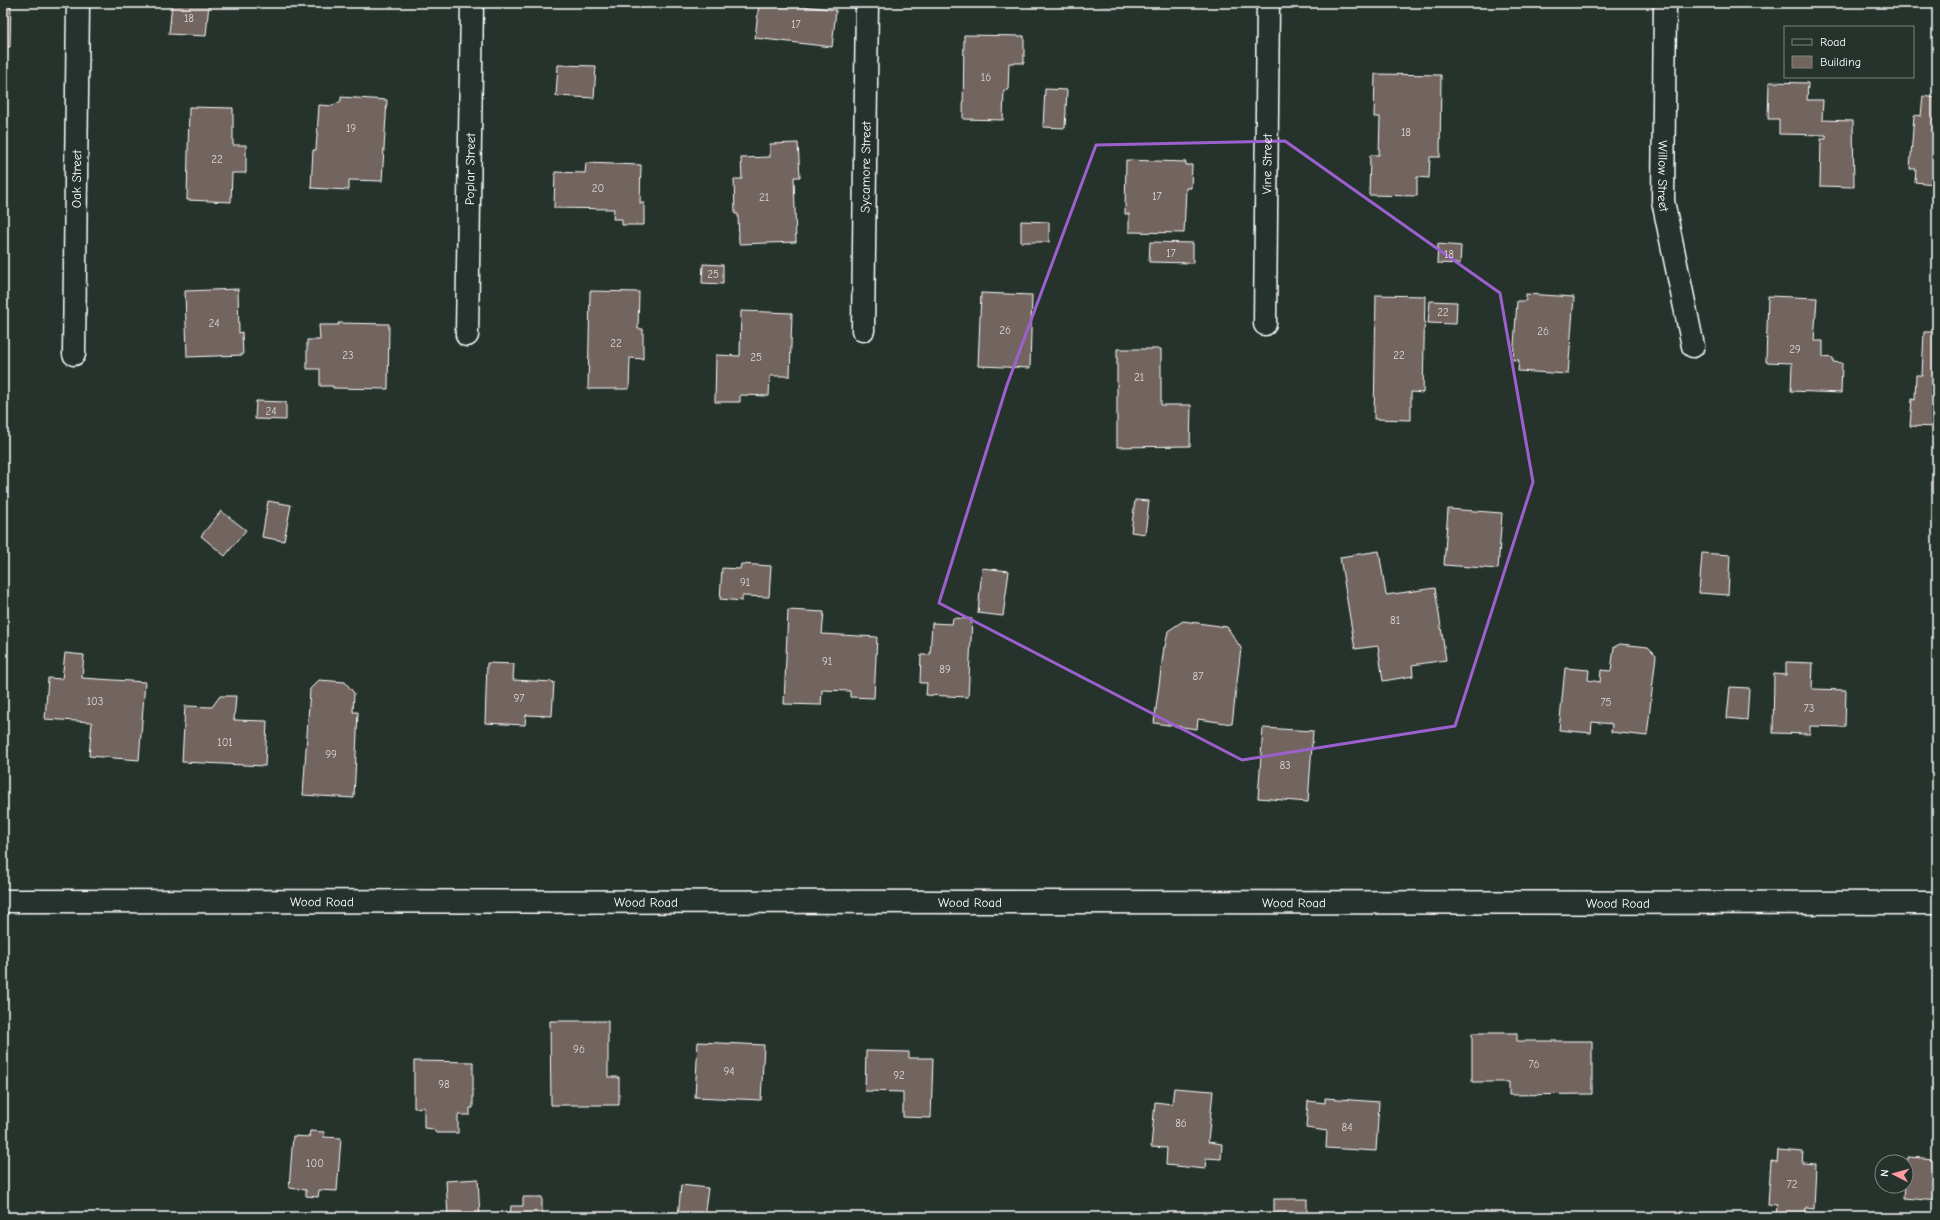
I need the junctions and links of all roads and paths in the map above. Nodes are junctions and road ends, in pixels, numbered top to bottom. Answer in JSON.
{"nodes":[{"id":1,"x":78,"y":3,"type":"edge"},
{"id":2,"x":472,"y":3,"type":"edge"},
{"id":3,"x":867,"y":3,"type":"edge"},
{"id":4,"x":1268,"y":3,"type":"edge"},
{"id":5,"x":1665,"y":3,"type":"edge"},
{"id":6,"x":1265,"y":324,"type":"dead end"},
{"id":7,"x":862,"y":330,"type":"dead end"},
{"id":8,"x":467,"y":335,"type":"dead end"},
{"id":9,"x":1693,"y":346,"type":"dead end"},
{"id":10,"x":74,"y":354,"type":"dead end"},
{"id":11,"x":3,"y":901,"type":"edge"},
{"id":12,"x":1937,"y":903,"type":"edge"}],
"edges":[{"from":1,"to":10,"type":"street","name":"Oak Street"},
{"from":2,"to":8,"type":"street","name":"Poplar Street"},
{"from":3,"to":7,"type":"street","name":"Sycamore Street"},
{"from":4,"to":6,"type":"street","name":"Vine Street"},
{"from":5,"to":9,"type":"street","name":"Willow Street"},
{"from":11,"to":12,"type":"street","name":"Wood Road"}]}
